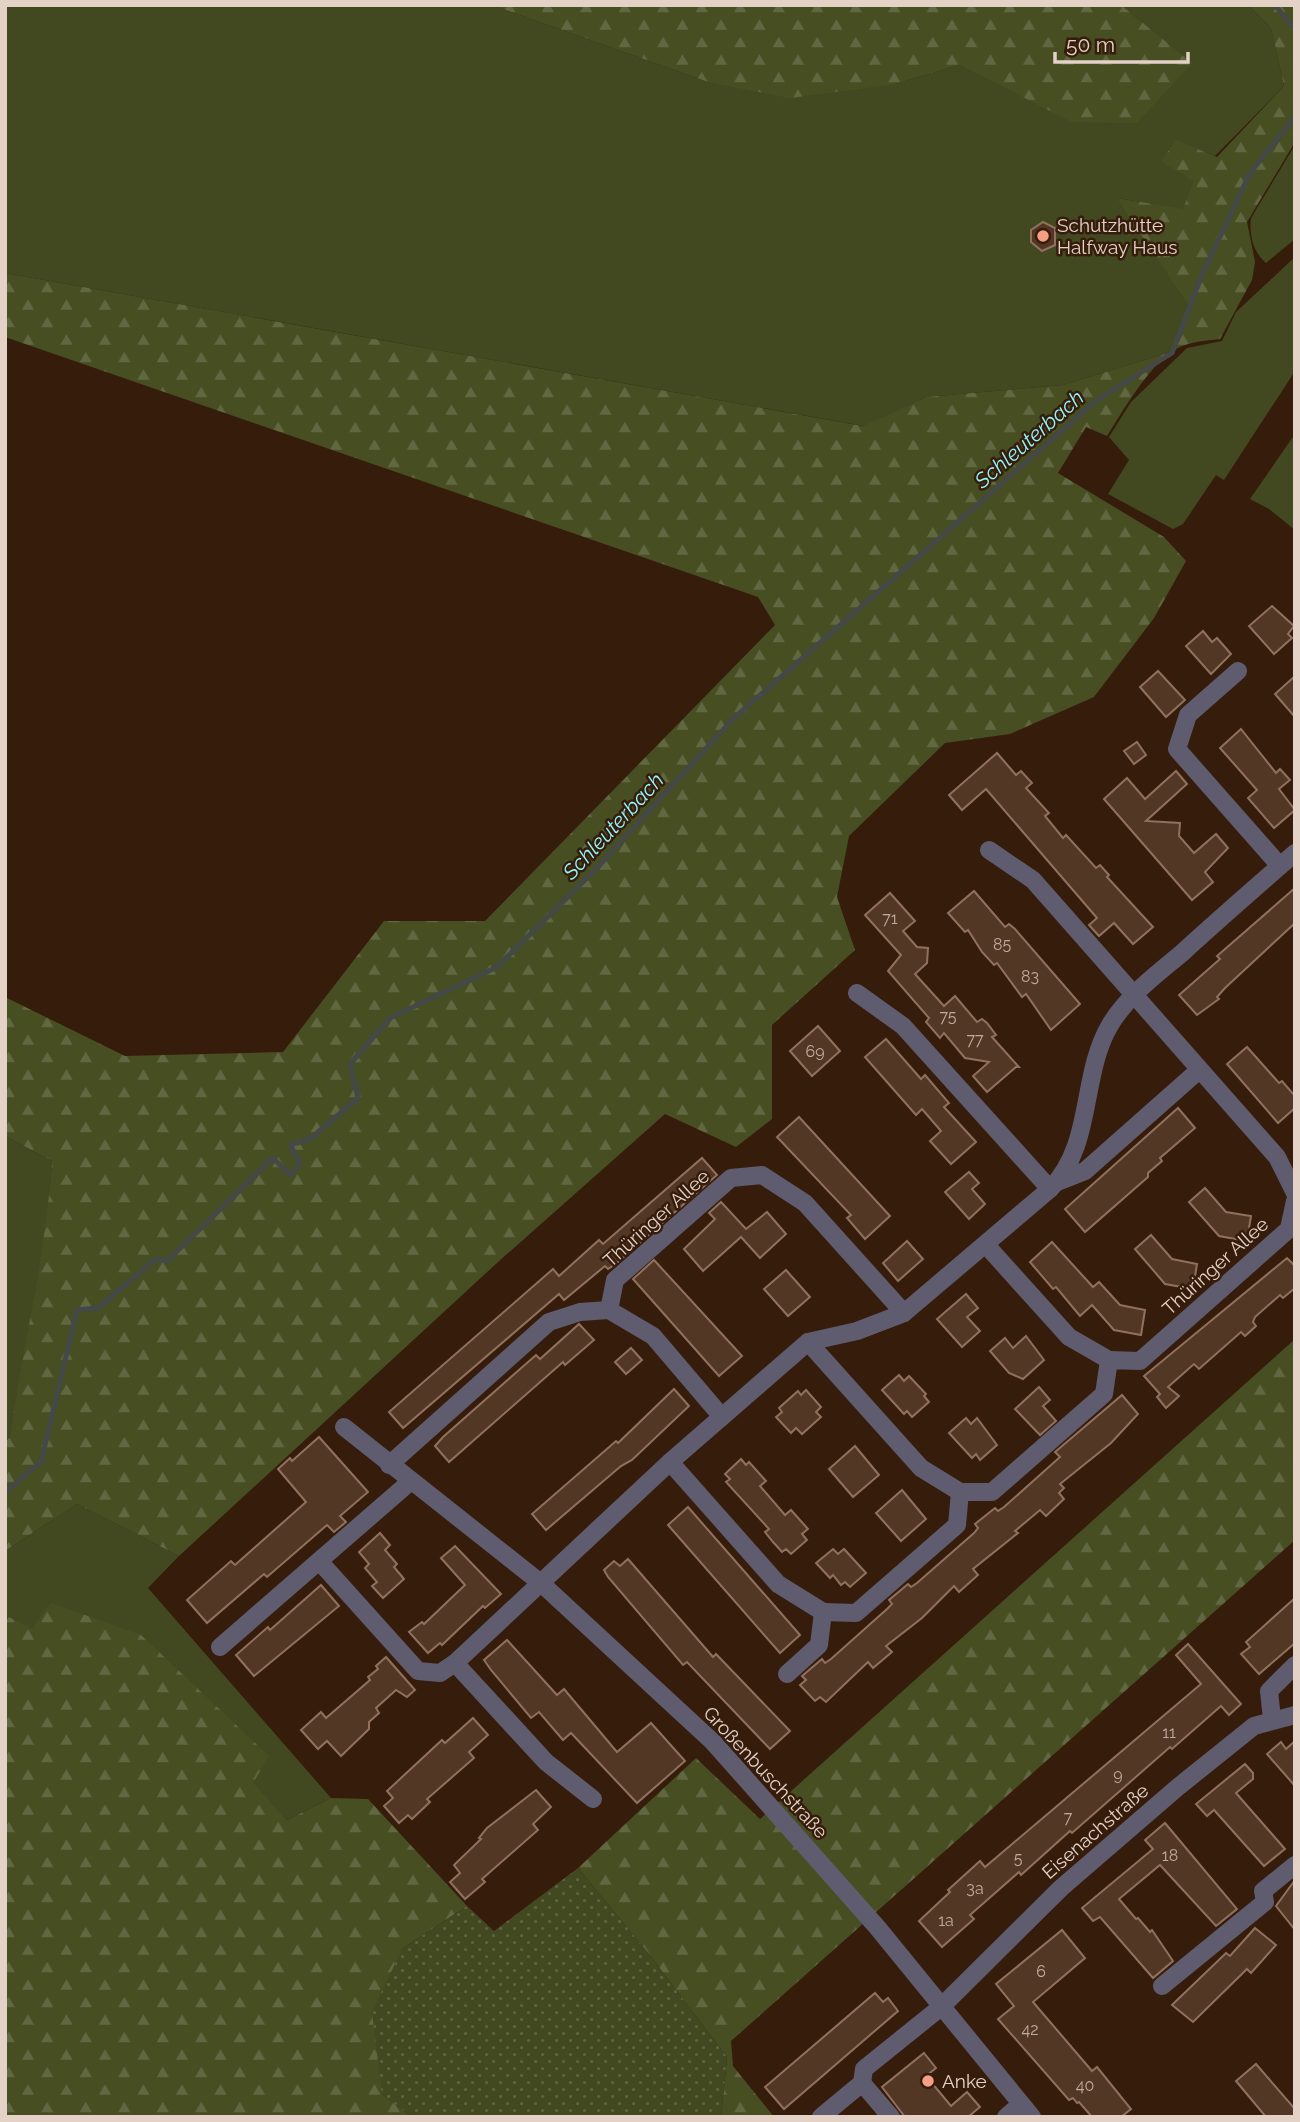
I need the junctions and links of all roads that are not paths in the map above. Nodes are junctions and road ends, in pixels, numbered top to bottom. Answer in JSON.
{"nodes":[{"id":1,"x":1238,"y":671,"type":"dead end"},
{"id":2,"x":989,"y":850,"type":"dead end"},
{"id":3,"x":1295,"y":853,"type":"edge"},
{"id":4,"x":1280,"y":866,"type":"junction"},
{"id":5,"x":858,"y":993,"type":"dead end"},
{"id":6,"x":1134,"y":994,"type":"junction"},
{"id":7,"x":1198,"y":1071,"type":"junction"},
{"id":8,"x":1053,"y":1185,"type":"junction"},
{"id":9,"x":1295,"y":1193,"type":"edge"},
{"id":10,"x":1295,"y":1201,"type":"edge"},
{"id":11,"x":986,"y":1245,"type":"junction"},
{"id":12,"x":609,"y":1310,"type":"junction"},
{"id":13,"x":904,"y":1313,"type":"junction"},
{"id":14,"x":808,"y":1342,"type":"junction"},
{"id":15,"x":1109,"y":1360,"type":"junction"},
{"id":16,"x":722,"y":1417,"type":"junction"},
{"id":17,"x":344,"y":1427,"type":"dead end"},
{"id":18,"x":670,"y":1462,"type":"junction"},
{"id":19,"x":389,"y":1465,"type":"junction"},
{"id":20,"x":411,"y":1481,"type":"junction"},
{"id":21,"x":960,"y":1492,"type":"junction"},
{"id":22,"x":320,"y":1562,"type":"junction"},
{"id":23,"x":542,"y":1584,"type":"junction"},
{"id":24,"x":823,"y":1612,"type":"junction"},
{"id":25,"x":220,"y":1647,"type":"dead end"},
{"id":26,"x":456,"y":1663,"type":"junction"},
{"id":27,"x":1295,"y":1665,"type":"edge"},
{"id":28,"x":787,"y":1674,"type":"dead end"},
{"id":29,"x":1295,"y":1715,"type":"edge"},
{"id":30,"x":1272,"y":1719,"type":"junction"},
{"id":31,"x":593,"y":1799,"type":"dead end"},
{"id":32,"x":1295,"y":1865,"type":"edge"},
{"id":33,"x":1162,"y":1986,"type":"dead end"},
{"id":34,"x":942,"y":2007,"type":"junction"},
{"id":35,"x":862,"y":2083,"type":"junction"},
{"id":36,"x":1027,"y":2110,"type":"edge"},
{"id":37,"x":821,"y":2117,"type":"edge"},
{"id":38,"x":891,"y":2117,"type":"edge"},
{"id":39,"x":1006,"y":2117,"type":"edge"}],
"edges":[{"from":1,"to":4,"type":"street"},
{"from":2,"to":6,"type":"street"},
{"from":3,"to":4,"type":"street"},
{"from":4,"to":6,"type":"street"},
{"from":5,"to":8,"type":"street"},
{"from":6,"to":7,"type":"street"},
{"from":6,"to":8,"type":"street"},
{"from":7,"to":8,"type":"street"},
{"from":7,"to":9,"type":"street"},
{"from":8,"to":11,"type":"street"},
{"from":10,"to":15,"type":"street","name":"Thüringer Allee"},
{"from":11,"to":13,"type":"street"},
{"from":11,"to":15,"type":"street"},
{"from":12,"to":13,"type":"street","name":"Thüringer Allee"},
{"from":12,"to":16,"type":"street"},
{"from":12,"to":19,"type":"street"},
{"from":13,"to":14,"type":"street"},
{"from":14,"to":16,"type":"street"},
{"from":14,"to":21,"type":"street"},
{"from":15,"to":21,"type":"street"},
{"from":16,"to":18,"type":"street"},
{"from":17,"to":19,"type":"street","name":"Großenbuschstraße"},
{"from":18,"to":23,"type":"street"},
{"from":18,"to":24,"type":"street"},
{"from":19,"to":20,"type":"street","name":"Großenbuschstraße"},
{"from":20,"to":22,"type":"street"},
{"from":20,"to":23,"type":"street","name":"Großenbuschstraße"},
{"from":21,"to":24,"type":"street"},
{"from":22,"to":25,"type":"street"},
{"from":22,"to":26,"type":"street"},
{"from":23,"to":26,"type":"street"},
{"from":23,"to":34,"type":"street","name":"Großenbuschstraße"},
{"from":24,"to":28,"type":"street"},
{"from":26,"to":31,"type":"street"},
{"from":27,"to":30,"type":"street"},
{"from":29,"to":30,"type":"street","name":"Eisenachstraße"},
{"from":30,"to":34,"type":"street","name":"Eisenachstraße"},
{"from":32,"to":33,"type":"street"},
{"from":34,"to":35,"type":"street"},
{"from":34,"to":36,"type":"street","name":"Großenbuschstraße"},
{"from":35,"to":37,"type":"street"},
{"from":35,"to":38,"type":"street"},
{"from":36,"to":39,"type":"street","name":"Großenbuschstraße"}]}
